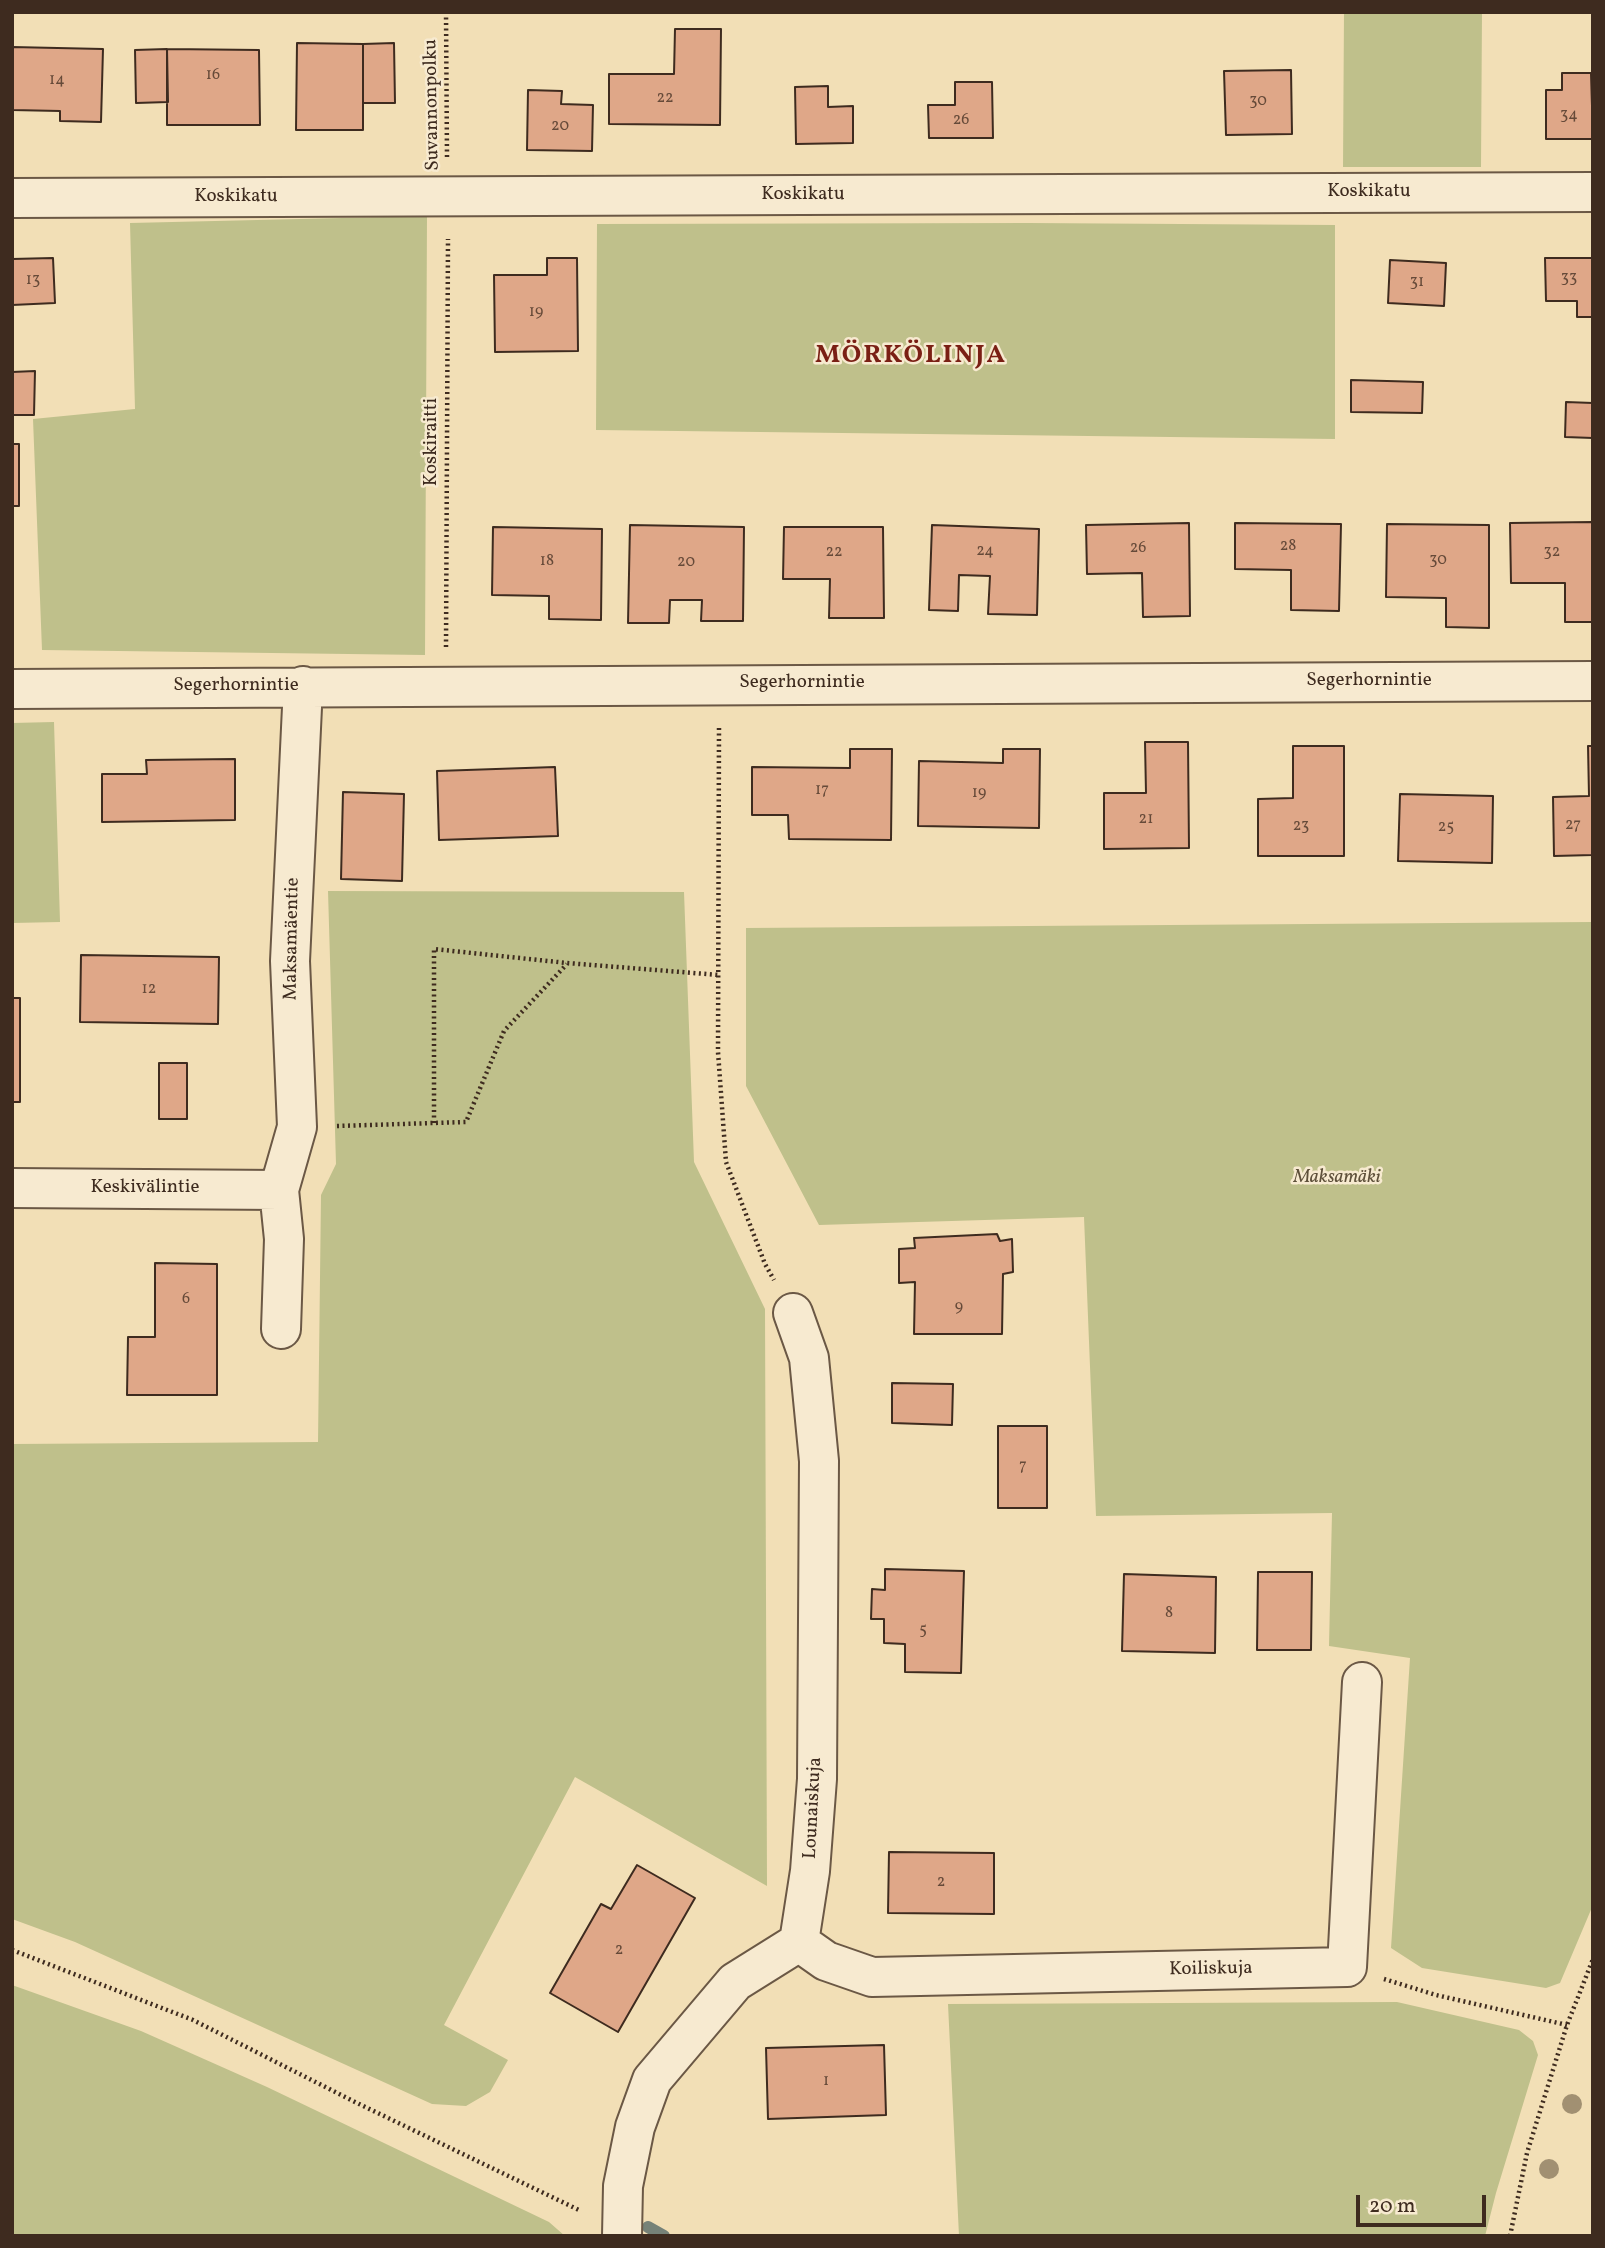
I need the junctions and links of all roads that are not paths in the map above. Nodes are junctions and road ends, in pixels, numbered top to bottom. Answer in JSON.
{"nodes":[{"id":1,"x":1593,"y":192,"type":"edge"},
{"id":2,"x":12,"y":198,"type":"edge"},
{"id":3,"x":1593,"y":681,"type":"edge"},
{"id":4,"x":303,"y":686,"type":"junction"},
{"id":5,"x":12,"y":689,"type":"edge"},
{"id":6,"x":12,"y":1188,"type":"edge"},
{"id":7,"x":279,"y":1190,"type":"junction"},
{"id":8,"x":793,"y":1313,"type":"road end"},
{"id":9,"x":281,"y":1329,"type":"dead end"},
{"id":10,"x":1362,"y":1682,"type":"dead end"},
{"id":11,"x":799,"y":1942,"type":"junction"},
{"id":12,"x":622,"y":2233,"type":"edge"}],
"edges":[{"from":1,"to":2,"type":"street","name":"Koskikatu"},
{"from":3,"to":4,"type":"street","name":"Segerhornintie"},
{"from":4,"to":5,"type":"street","name":"Segerhornintie"},
{"from":4,"to":7,"type":"street","name":"Maksamäentie"},
{"from":6,"to":7,"type":"street","name":"Keskivälintie"},
{"from":7,"to":9,"type":"street"},
{"from":8,"to":11,"type":"street","name":"Lounaiskuja"},
{"from":10,"to":11,"type":"street","name":"Koiliskuja"},
{"from":11,"to":12,"type":"street"}]}
